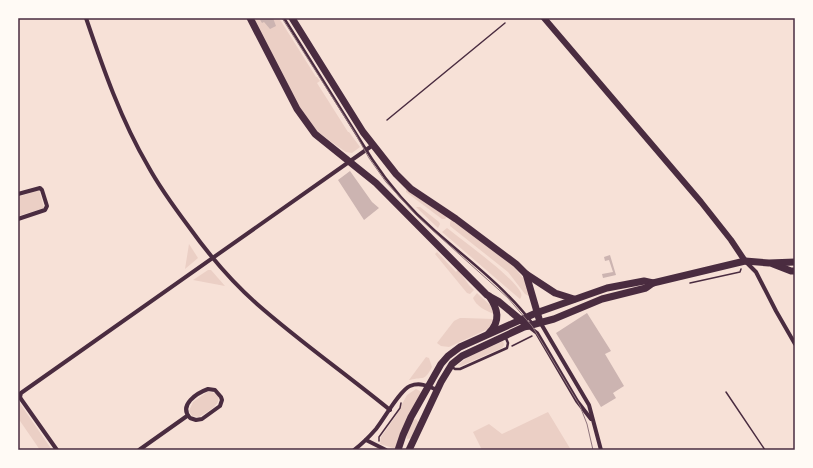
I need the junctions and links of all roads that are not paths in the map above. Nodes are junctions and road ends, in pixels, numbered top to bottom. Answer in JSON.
{"nodes":[{"id":1,"x":86,"y":18,"type":"edge"},
{"id":2,"x":250,"y":18,"type":"edge"},
{"id":3,"x":284,"y":18,"type":"edge"},
{"id":4,"x":292,"y":18,"type":"edge"},
{"id":5,"x":544,"y":18,"type":"edge"},
{"id":6,"x":373,"y":145,"type":"junction"},
{"id":7,"x":366,"y":150,"type":"junction"},
{"id":8,"x":350,"y":161,"type":"junction"},
{"id":9,"x":18,"y":194,"type":"edge"},
{"id":10,"x":18,"y":219,"type":"edge"},
{"id":11,"x":213,"y":259,"type":"junction"},
{"id":12,"x":745,"y":261,"type":"junction"},
{"id":13,"x":795,"y":262,"type":"edge"},
{"id":14,"x":769,"y":263,"type":"junction"},
{"id":15,"x":795,"y":271,"type":"edge"},
{"id":16,"x":526,"y":274,"type":"junction"},
{"id":17,"x":653,"y":283,"type":"junction"},
{"id":18,"x":487,"y":295,"type":"junction"},
{"id":19,"x":574,"y":299,"type":"junction"},
{"id":20,"x":536,"y":313,"type":"junction"},
{"id":21,"x":524,"y":318,"type":"junction"},
{"id":22,"x":534,"y":324,"type":"junction"},
{"id":23,"x":488,"y":335,"type":"junction"},
{"id":24,"x":505,"y":336,"type":"junction"},
{"id":25,"x":795,"y":344,"type":"edge"},
{"id":26,"x":444,"y":360,"type":"junction"},
{"id":27,"x":451,"y":366,"type":"junction"},
{"id":28,"x":428,"y":386,"type":"junction"},
{"id":29,"x":436,"y":390,"type":"junction"},
{"id":30,"x":390,"y":410,"type":"junction"},
{"id":31,"x":188,"y":416,"type":"junction"},
{"id":32,"x":593,"y":420,"type":"junction"},
{"id":33,"x":366,"y":440,"type":"junction"},
{"id":34,"x":57,"y":450,"type":"edge"},
{"id":35,"x":138,"y":450,"type":"edge"},
{"id":36,"x":354,"y":450,"type":"edge"},
{"id":37,"x":386,"y":450,"type":"edge"},
{"id":38,"x":398,"y":450,"type":"edge"},
{"id":39,"x":409,"y":450,"type":"edge"},
{"id":40,"x":601,"y":450,"type":"edge"}],
"edges":[{"from":1,"to":11,"type":"street"},
{"from":2,"to":8,"type":"main road"},
{"from":3,"to":7,"type":"lane"},
{"from":4,"to":6,"type":"main road"},
{"from":5,"to":12,"type":"street"},
{"from":6,"to":7,"type":"street"},
{"from":6,"to":16,"type":"main road"},
{"from":7,"to":8,"type":"street"},
{"from":7,"to":21,"type":"lane"},
{"from":8,"to":11,"type":"street"},
{"from":8,"to":18,"type":"main road"},
{"from":9,"to":10,"type":"street"},
{"from":11,"to":30,"type":"street"},
{"from":11,"to":34,"type":"street"},
{"from":12,"to":14,"type":"main road"},
{"from":12,"to":17,"type":"main road"},
{"from":12,"to":25,"type":"street"},
{"from":13,"to":14,"type":"main road"},
{"from":14,"to":15,"type":"main road"},
{"from":16,"to":19,"type":"main road"},
{"from":16,"to":20,"type":"main road"},
{"from":17,"to":19,"type":"main road"},
{"from":17,"to":22,"type":"main road"},
{"from":18,"to":21,"type":"main road"},
{"from":18,"to":23,"type":"main road"},
{"from":19,"to":20,"type":"main road"},
{"from":20,"to":21,"type":"main road"},
{"from":20,"to":22,"type":"main road"},
{"from":21,"to":22,"type":"main road"},
{"from":21,"to":23,"type":"main road"},
{"from":22,"to":24,"type":"main road"},
{"from":22,"to":32,"type":"street"},
{"from":22,"to":32,"type":"street"},
{"from":23,"to":26,"type":"main road"},
{"from":24,"to":27,"type":"main road"},
{"from":24,"to":27,"type":"lane"},
{"from":26,"to":27,"type":"lane"},
{"from":26,"to":28,"type":"main road"},
{"from":27,"to":29,"type":"main road"},
{"from":28,"to":29,"type":"street"},
{"from":28,"to":30,"type":"street"},
{"from":28,"to":38,"type":"main road"},
{"from":29,"to":39,"type":"main road"},
{"from":30,"to":33,"type":"street"},
{"from":31,"to":31,"type":"street"},
{"from":31,"to":35,"type":"street"},
{"from":32,"to":40,"type":"street"},
{"from":33,"to":36,"type":"street"},
{"from":33,"to":37,"type":"street"}]}
